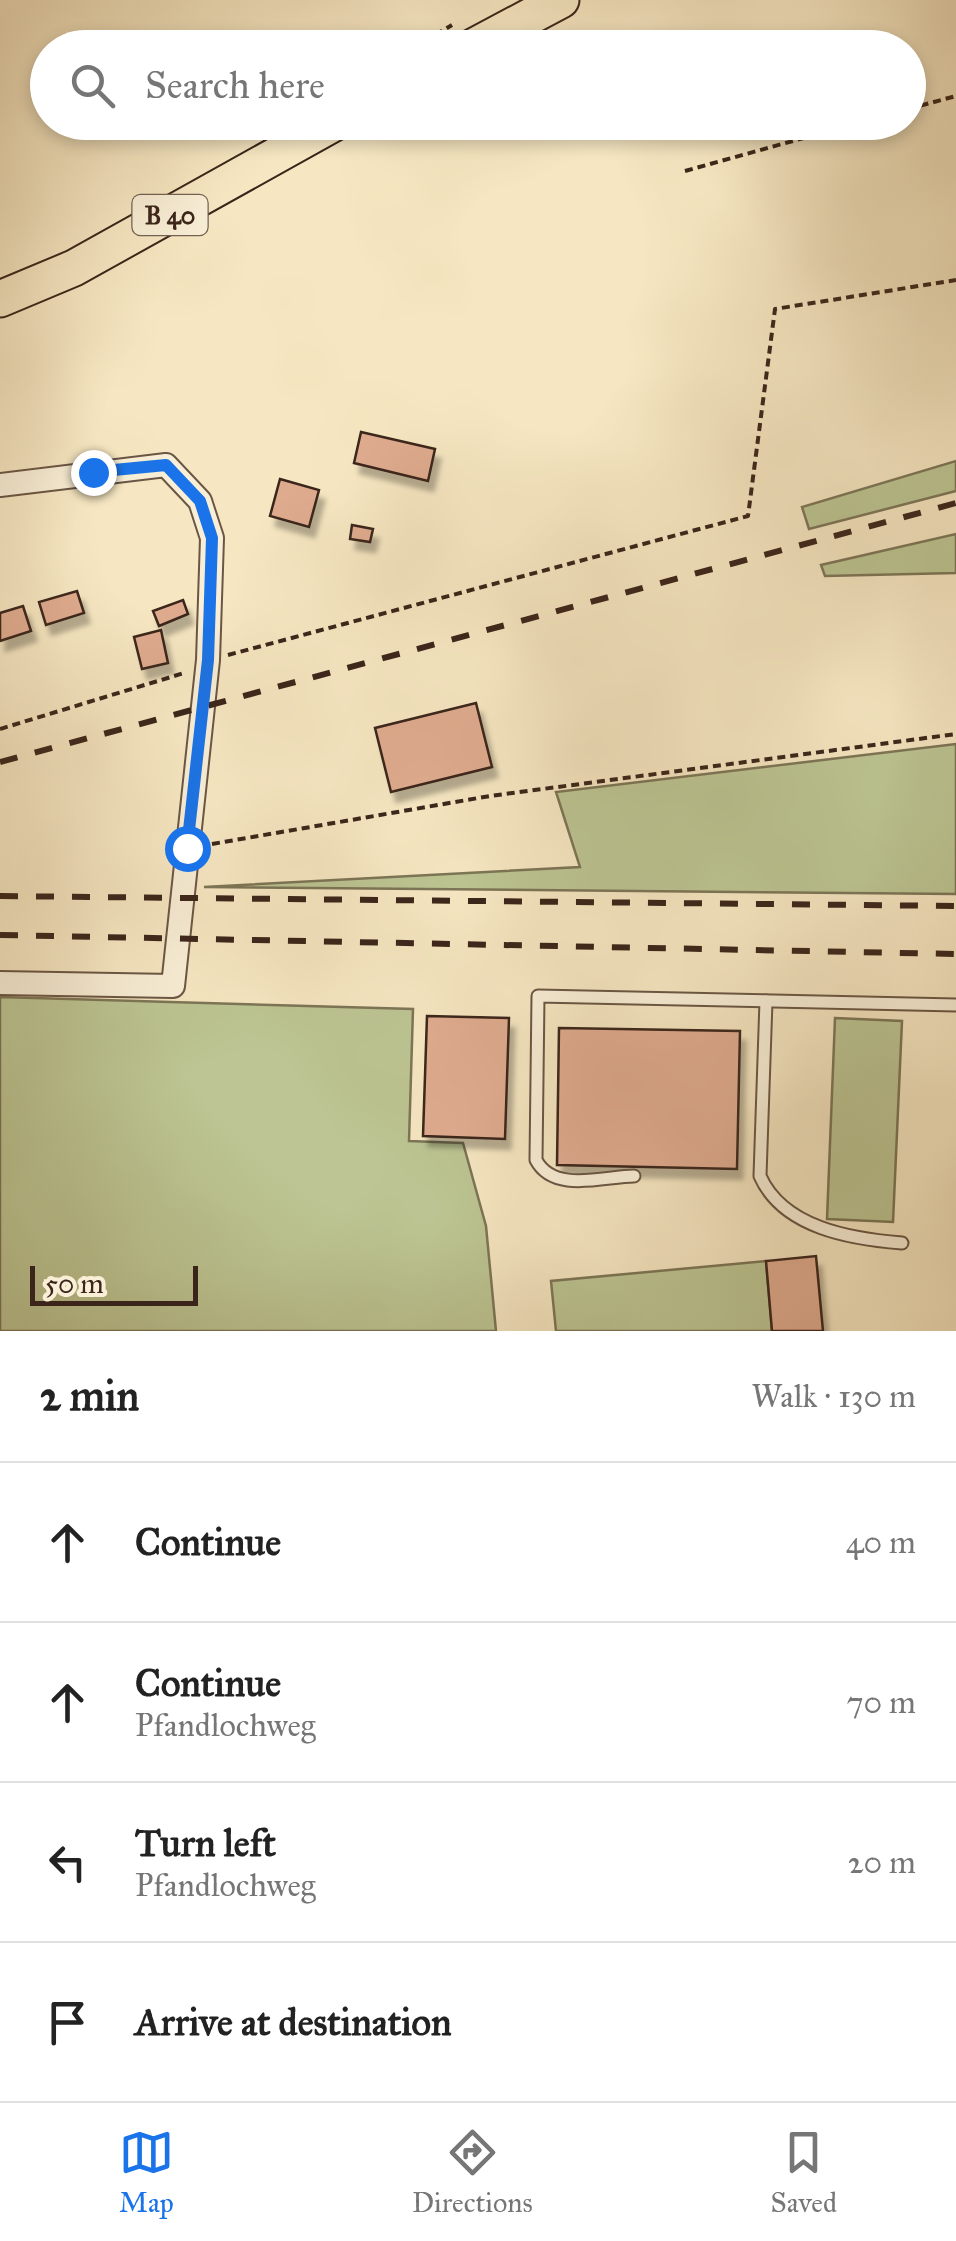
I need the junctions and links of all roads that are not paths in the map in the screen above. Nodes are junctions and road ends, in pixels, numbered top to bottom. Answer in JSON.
{"nodes":[{"id":1,"x":561,"y":0,"type":"edge"},
{"id":2,"x":505,"y":30,"type":"edge"},
{"id":3,"x":304,"y":140,"type":"edge"},
{"id":4,"x":0,"y":299,"type":"edge"},
{"id":5,"x":0,"y":485,"type":"edge"},
{"id":6,"x":0,"y":984,"type":"edge"},
{"id":7,"x":766,"y":1001,"type":"junction"},
{"id":8,"x":956,"y":1005,"type":"edge"},
{"id":9,"x":634,"y":1176,"type":"dead end"},
{"id":10,"x":902,"y":1243,"type":"dead end"}],
"edges":[{"from":1,"to":2,"type":"main road"},
{"from":3,"to":4,"type":"main road","number":"B 40"},
{"from":5,"to":6,"type":"street"},
{"from":7,"to":8,"type":"lane"},
{"from":7,"to":9,"type":"lane"},
{"from":7,"to":10,"type":"lane"}]}
